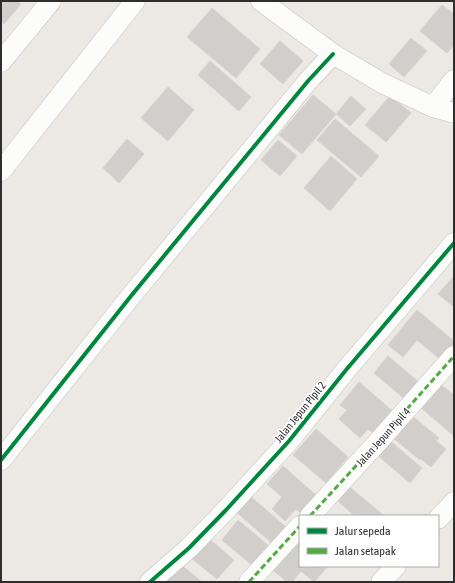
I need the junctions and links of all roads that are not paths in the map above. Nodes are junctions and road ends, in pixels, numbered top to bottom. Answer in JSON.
{"nodes":[{"id":1,"x":51,"y":1,"type":"edge"},
{"id":2,"x":135,"y":1,"type":"edge"},
{"id":3,"x":261,"y":1,"type":"edge"},
{"id":4,"x":333,"y":54,"type":"junction"},
{"id":5,"x":1,"y":62,"type":"edge"},
{"id":6,"x":454,"y":80,"type":"edge"},
{"id":7,"x":433,"y":106,"type":"junction"},
{"id":8,"x":454,"y":114,"type":"edge"},
{"id":9,"x":1,"y":170,"type":"edge"},
{"id":10,"x":454,"y":243,"type":"edge"},
{"id":11,"x":454,"y":356,"type":"edge"},
{"id":12,"x":1,"y":460,"type":"edge"},
{"id":13,"x":454,"y":502,"type":"edge"},
{"id":14,"x":311,"y":515,"type":"edge"},
{"id":15,"x":439,"y":518,"type":"edge"},
{"id":16,"x":299,"y":527,"type":"edge"},
{"id":17,"x":395,"y":567,"type":"edge"},
{"id":18,"x":150,"y":582,"type":"edge"},
{"id":19,"x":249,"y":582,"type":"edge"},
{"id":20,"x":381,"y":582,"type":"edge"}],
"edges":[{"from":1,"to":5,"type":"street"},
{"from":2,"to":9,"type":"street"},
{"from":3,"to":4,"type":"street"},
{"from":4,"to":7,"type":"street"},
{"from":4,"to":12,"type":"street"},
{"from":6,"to":7,"type":"street"},
{"from":7,"to":8,"type":"street"},
{"from":10,"to":18,"type":"street","name":"Jalan Jepun Pipil 2"},
{"from":11,"to":14,"type":"street","name":"Jalan Jepun Pipil 4"},
{"from":13,"to":15,"type":"street"},
{"from":16,"to":19,"type":"street"},
{"from":17,"to":20,"type":"street"}]}
